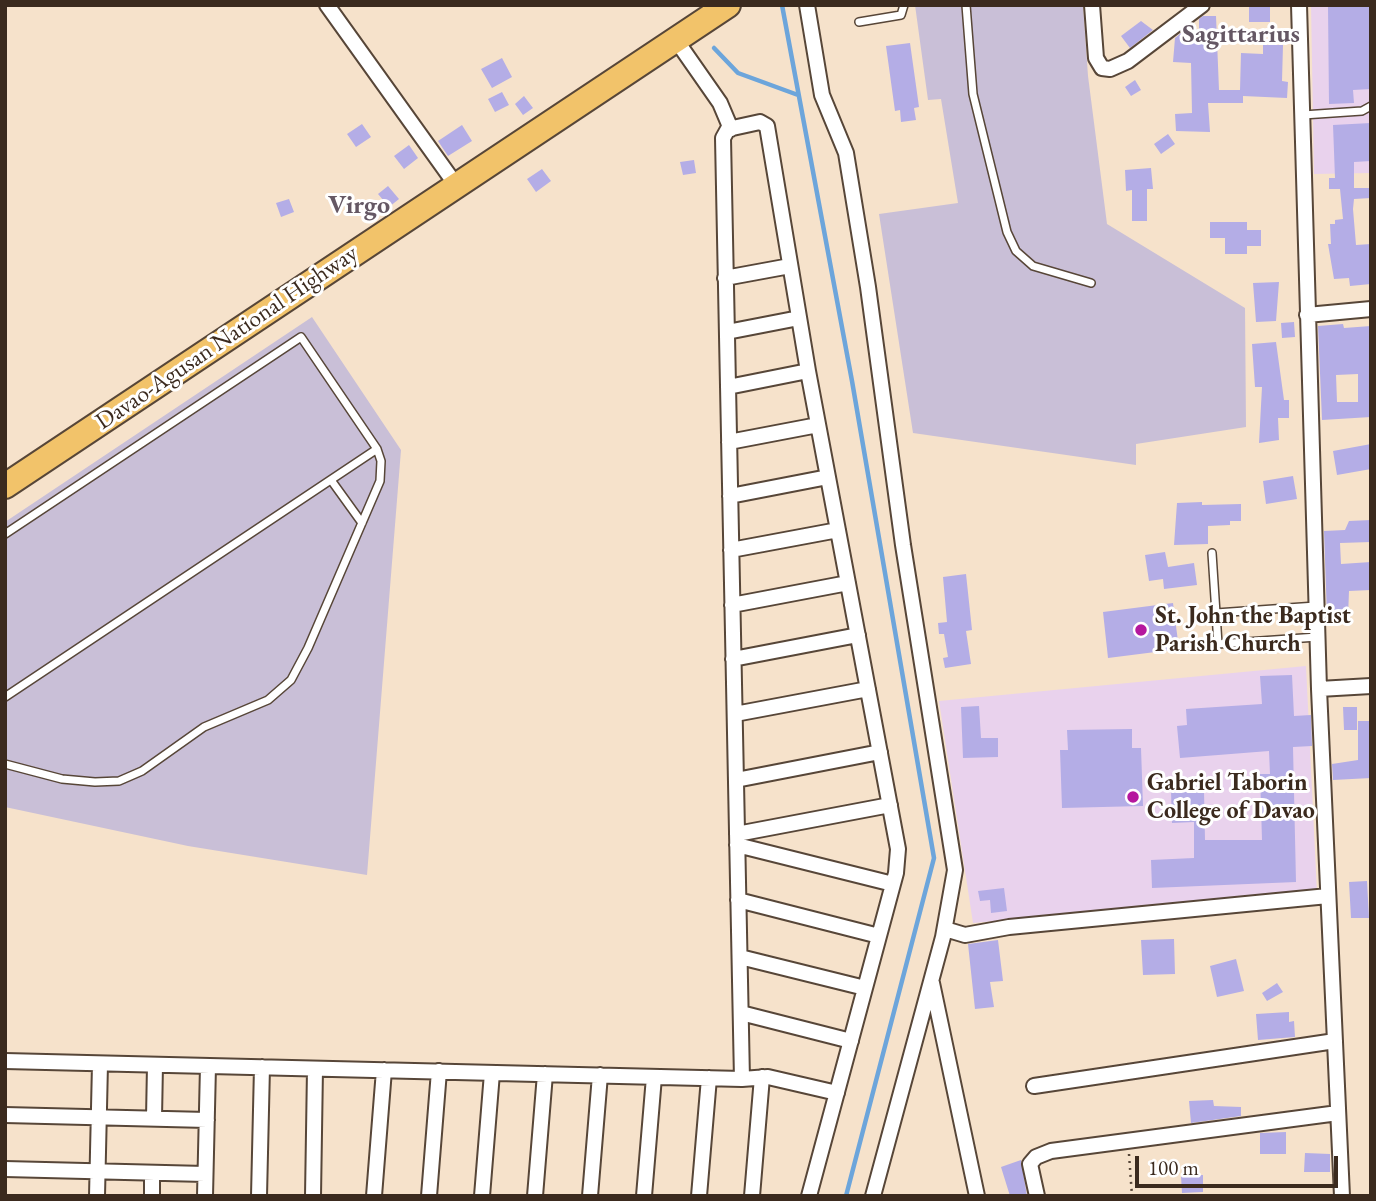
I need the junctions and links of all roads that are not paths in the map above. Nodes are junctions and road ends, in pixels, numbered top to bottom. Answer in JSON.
{"nodes":[{"id":1,"x":327,"y":5,"type":"edge"},
{"id":2,"x":728,"y":5,"type":"edge"},
{"id":3,"x":807,"y":5,"type":"edge"},
{"id":4,"x":904,"y":5,"type":"edge"},
{"id":5,"x":966,"y":5,"type":"edge"},
{"id":6,"x":1092,"y":5,"type":"edge"},
{"id":7,"x":1300,"y":5,"type":"edge"},
{"id":8,"x":1194,"y":8,"type":"edge"},
{"id":9,"x":859,"y":22,"type":"dead end"},
{"id":10,"x":676,"y":40,"type":"junction"},
{"id":11,"x":1371,"y":106,"type":"edge"},
{"id":12,"x":1302,"y":115,"type":"junction"},
{"id":13,"x":731,"y":129,"type":"junction"},
{"id":14,"x":456,"y":186,"type":"junction"},
{"id":15,"x":790,"y":265,"type":"junction"},
{"id":16,"x":725,"y":278,"type":"junction"},
{"id":17,"x":1091,"y":283,"type":"dead end"},
{"id":18,"x":1371,"y":309,"type":"edge"},
{"id":19,"x":1307,"y":316,"type":"junction"},
{"id":20,"x":799,"y":318,"type":"junction"},
{"id":21,"x":727,"y":332,"type":"junction"},
{"id":22,"x":808,"y":371,"type":"junction"},
{"id":23,"x":728,"y":387,"type":"junction"},
{"id":24,"x":818,"y":425,"type":"junction"},
{"id":25,"x":729,"y":442,"type":"junction"},
{"id":26,"x":377,"y":449,"type":"junction"},
{"id":27,"x":828,"y":477,"type":"junction"},
{"id":28,"x":331,"y":480,"type":"junction"},
{"id":29,"x":5,"y":486,"type":"edge"},
{"id":30,"x":730,"y":496,"type":"junction"},
{"id":31,"x":362,"y":523,"type":"junction"},
{"id":32,"x":838,"y":530,"type":"junction"},
{"id":33,"x":5,"y":534,"type":"edge"},
{"id":34,"x":731,"y":550,"type":"junction"},
{"id":35,"x":1212,"y":553,"type":"dead end"},
{"id":36,"x":848,"y":583,"type":"junction"},
{"id":37,"x":732,"y":605,"type":"junction"},
{"id":38,"x":1316,"y":606,"type":"junction"},
{"id":39,"x":1216,"y":612,"type":"junction"},
{"id":40,"x":858,"y":635,"type":"junction"},
{"id":41,"x":1317,"y":637,"type":"junction"},
{"id":42,"x":733,"y":659,"type":"junction"},
{"id":43,"x":1371,"y":686,"type":"edge"},
{"id":44,"x":1319,"y":688,"type":"junction"},
{"id":45,"x":868,"y":689,"type":"junction"},
{"id":46,"x":5,"y":697,"type":"edge"},
{"id":47,"x":735,"y":714,"type":"junction"},
{"id":48,"x":880,"y":752,"type":"junction"},
{"id":49,"x":5,"y":764,"type":"edge"},
{"id":50,"x":736,"y":780,"type":"junction"},
{"id":51,"x":890,"y":805,"type":"junction"},
{"id":52,"x":737,"y":839,"type":"junction"},
{"id":53,"x":893,"y":884,"type":"junction"},
{"id":54,"x":1328,"y":896,"type":"junction"},
{"id":55,"x":738,"y":900,"type":"junction"},
{"id":56,"x":945,"y":929,"type":"junction"},
{"id":57,"x":879,"y":936,"type":"junction"},
{"id":58,"x":740,"y":957,"type":"junction"},
{"id":59,"x":931,"y":978,"type":"junction"},
{"id":60,"x":865,"y":988,"type":"junction"},
{"id":61,"x":741,"y":1013,"type":"junction"},
{"id":62,"x":851,"y":1041,"type":"junction"},
{"id":63,"x":1335,"y":1041,"type":"junction"},
{"id":64,"x":5,"y":1061,"type":"edge"},
{"id":65,"x":100,"y":1064,"type":"junction"},
{"id":66,"x":155,"y":1065,"type":"junction"},
{"id":67,"x":208,"y":1066,"type":"junction"},
{"id":68,"x":261,"y":1067,"type":"junction"},
{"id":69,"x":315,"y":1069,"type":"junction"},
{"id":70,"x":384,"y":1070,"type":"junction"},
{"id":71,"x":439,"y":1072,"type":"junction"},
{"id":72,"x":492,"y":1073,"type":"junction"},
{"id":73,"x":545,"y":1074,"type":"junction"},
{"id":74,"x":600,"y":1075,"type":"junction"},
{"id":75,"x":654,"y":1077,"type":"junction"},
{"id":76,"x":762,"y":1077,"type":"junction"},
{"id":77,"x":709,"y":1078,"type":"junction"},
{"id":78,"x":742,"y":1079,"type":"junction"},
{"id":79,"x":1034,"y":1086,"type":"dead end"},
{"id":80,"x":837,"y":1093,"type":"junction"},
{"id":81,"x":1338,"y":1113,"type":"junction"},
{"id":82,"x":5,"y":1115,"type":"edge"},
{"id":83,"x":99,"y":1117,"type":"junction"},
{"id":84,"x":153,"y":1118,"type":"junction"},
{"id":85,"x":206,"y":1120,"type":"junction"},
{"id":86,"x":5,"y":1169,"type":"edge"},
{"id":87,"x":98,"y":1171,"type":"junction"},
{"id":88,"x":152,"y":1173,"type":"junction"},
{"id":89,"x":205,"y":1174,"type":"junction"},
{"id":90,"x":97,"y":1196,"type":"edge"},
{"id":91,"x":152,"y":1196,"type":"edge"},
{"id":92,"x":205,"y":1196,"type":"edge"},
{"id":93,"x":258,"y":1196,"type":"edge"},
{"id":94,"x":313,"y":1196,"type":"edge"},
{"id":95,"x":374,"y":1196,"type":"edge"},
{"id":96,"x":429,"y":1196,"type":"edge"},
{"id":97,"x":482,"y":1196,"type":"edge"},
{"id":98,"x":535,"y":1196,"type":"edge"},
{"id":99,"x":590,"y":1196,"type":"edge"},
{"id":100,"x":644,"y":1196,"type":"edge"},
{"id":101,"x":699,"y":1196,"type":"edge"},
{"id":102,"x":752,"y":1196,"type":"edge"},
{"id":103,"x":809,"y":1196,"type":"edge"},
{"id":104,"x":873,"y":1196,"type":"edge"},
{"id":105,"x":977,"y":1196,"type":"edge"},
{"id":106,"x":1037,"y":1196,"type":"edge"},
{"id":107,"x":1342,"y":1196,"type":"edge"}],
"edges":[{"from":1,"to":14,"type":"street"},
{"from":2,"to":10,"type":"highway","name":"Davao-Agusan National Highway"},
{"from":3,"to":56,"type":"street"},
{"from":4,"to":9,"type":"lane"},
{"from":5,"to":17,"type":"lane"},
{"from":6,"to":8,"type":"street"},
{"from":7,"to":12,"type":"street"},
{"from":10,"to":13,"type":"street"},
{"from":10,"to":14,"type":"highway","name":"Davao-Agusan National Highway"},
{"from":11,"to":12,"type":"lane"},
{"from":12,"to":19,"type":"street"},
{"from":13,"to":15,"type":"street"},
{"from":13,"to":16,"type":"street"},
{"from":14,"to":29,"type":"highway","name":"Davao-Agusan National Highway"},
{"from":15,"to":16,"type":"street"},
{"from":15,"to":20,"type":"street"},
{"from":16,"to":21,"type":"street"},
{"from":18,"to":19,"type":"street"},
{"from":19,"to":38,"type":"street"},
{"from":20,"to":21,"type":"street"},
{"from":20,"to":22,"type":"street"},
{"from":21,"to":23,"type":"street"},
{"from":22,"to":23,"type":"street"},
{"from":22,"to":24,"type":"street"},
{"from":23,"to":25,"type":"street"},
{"from":24,"to":25,"type":"street"},
{"from":24,"to":27,"type":"street"},
{"from":25,"to":30,"type":"street"},
{"from":26,"to":28,"type":"lane"},
{"from":26,"to":31,"type":"lane"},
{"from":26,"to":33,"type":"lane"},
{"from":27,"to":30,"type":"street"},
{"from":27,"to":32,"type":"street"},
{"from":28,"to":31,"type":"lane"},
{"from":28,"to":46,"type":"lane"},
{"from":30,"to":34,"type":"street"},
{"from":31,"to":49,"type":"lane"},
{"from":32,"to":34,"type":"street"},
{"from":32,"to":36,"type":"street"},
{"from":34,"to":37,"type":"street"},
{"from":35,"to":39,"type":"lane"},
{"from":36,"to":37,"type":"street"},
{"from":36,"to":40,"type":"street"},
{"from":37,"to":42,"type":"street"},
{"from":38,"to":39,"type":"lane"},
{"from":38,"to":41,"type":"street"},
{"from":39,"to":41,"type":"lane"},
{"from":40,"to":42,"type":"street"},
{"from":40,"to":45,"type":"street"},
{"from":41,"to":44,"type":"street"},
{"from":42,"to":47,"type":"street"},
{"from":43,"to":44,"type":"street"},
{"from":44,"to":54,"type":"street"},
{"from":45,"to":47,"type":"street"},
{"from":45,"to":48,"type":"street"},
{"from":47,"to":50,"type":"street"},
{"from":48,"to":50,"type":"street"},
{"from":48,"to":51,"type":"street"},
{"from":50,"to":52,"type":"street"},
{"from":51,"to":52,"type":"street"},
{"from":51,"to":53,"type":"street"},
{"from":52,"to":53,"type":"street"},
{"from":52,"to":55,"type":"street"},
{"from":53,"to":57,"type":"street"},
{"from":54,"to":56,"type":"street"},
{"from":54,"to":63,"type":"street"},
{"from":55,"to":57,"type":"street"},
{"from":55,"to":58,"type":"street"},
{"from":56,"to":59,"type":"street"},
{"from":57,"to":60,"type":"street"},
{"from":58,"to":60,"type":"street"},
{"from":58,"to":61,"type":"street"},
{"from":59,"to":104,"type":"street"},
{"from":59,"to":105,"type":"street"},
{"from":60,"to":62,"type":"street"},
{"from":61,"to":62,"type":"street"},
{"from":61,"to":78,"type":"street"},
{"from":62,"to":80,"type":"street"},
{"from":63,"to":79,"type":"street"},
{"from":63,"to":81,"type":"street"},
{"from":64,"to":65,"type":"street"},
{"from":65,"to":66,"type":"street"},
{"from":65,"to":83,"type":"street"},
{"from":66,"to":67,"type":"street"},
{"from":66,"to":84,"type":"street"},
{"from":67,"to":68,"type":"street"},
{"from":67,"to":85,"type":"street"},
{"from":68,"to":69,"type":"street"},
{"from":68,"to":93,"type":"street"},
{"from":69,"to":70,"type":"street"},
{"from":69,"to":94,"type":"street"},
{"from":70,"to":71,"type":"street"},
{"from":70,"to":95,"type":"street"},
{"from":71,"to":72,"type":"street"},
{"from":71,"to":96,"type":"street"},
{"from":72,"to":73,"type":"street"},
{"from":72,"to":97,"type":"street"},
{"from":73,"to":74,"type":"street"},
{"from":73,"to":98,"type":"street"},
{"from":74,"to":75,"type":"street"},
{"from":74,"to":99,"type":"street"},
{"from":75,"to":77,"type":"street"},
{"from":75,"to":100,"type":"street"},
{"from":76,"to":78,"type":"street"},
{"from":76,"to":80,"type":"street"},
{"from":76,"to":102,"type":"street"},
{"from":77,"to":78,"type":"street"},
{"from":77,"to":101,"type":"street"},
{"from":80,"to":103,"type":"street"},
{"from":81,"to":106,"type":"street"},
{"from":81,"to":107,"type":"street"},
{"from":82,"to":83,"type":"street"},
{"from":83,"to":84,"type":"street"},
{"from":83,"to":87,"type":"street"},
{"from":84,"to":85,"type":"street"},
{"from":85,"to":89,"type":"street"},
{"from":86,"to":87,"type":"street"},
{"from":87,"to":88,"type":"street"},
{"from":87,"to":90,"type":"street"},
{"from":88,"to":89,"type":"street"},
{"from":88,"to":91,"type":"street"},
{"from":89,"to":92,"type":"street"}]}
